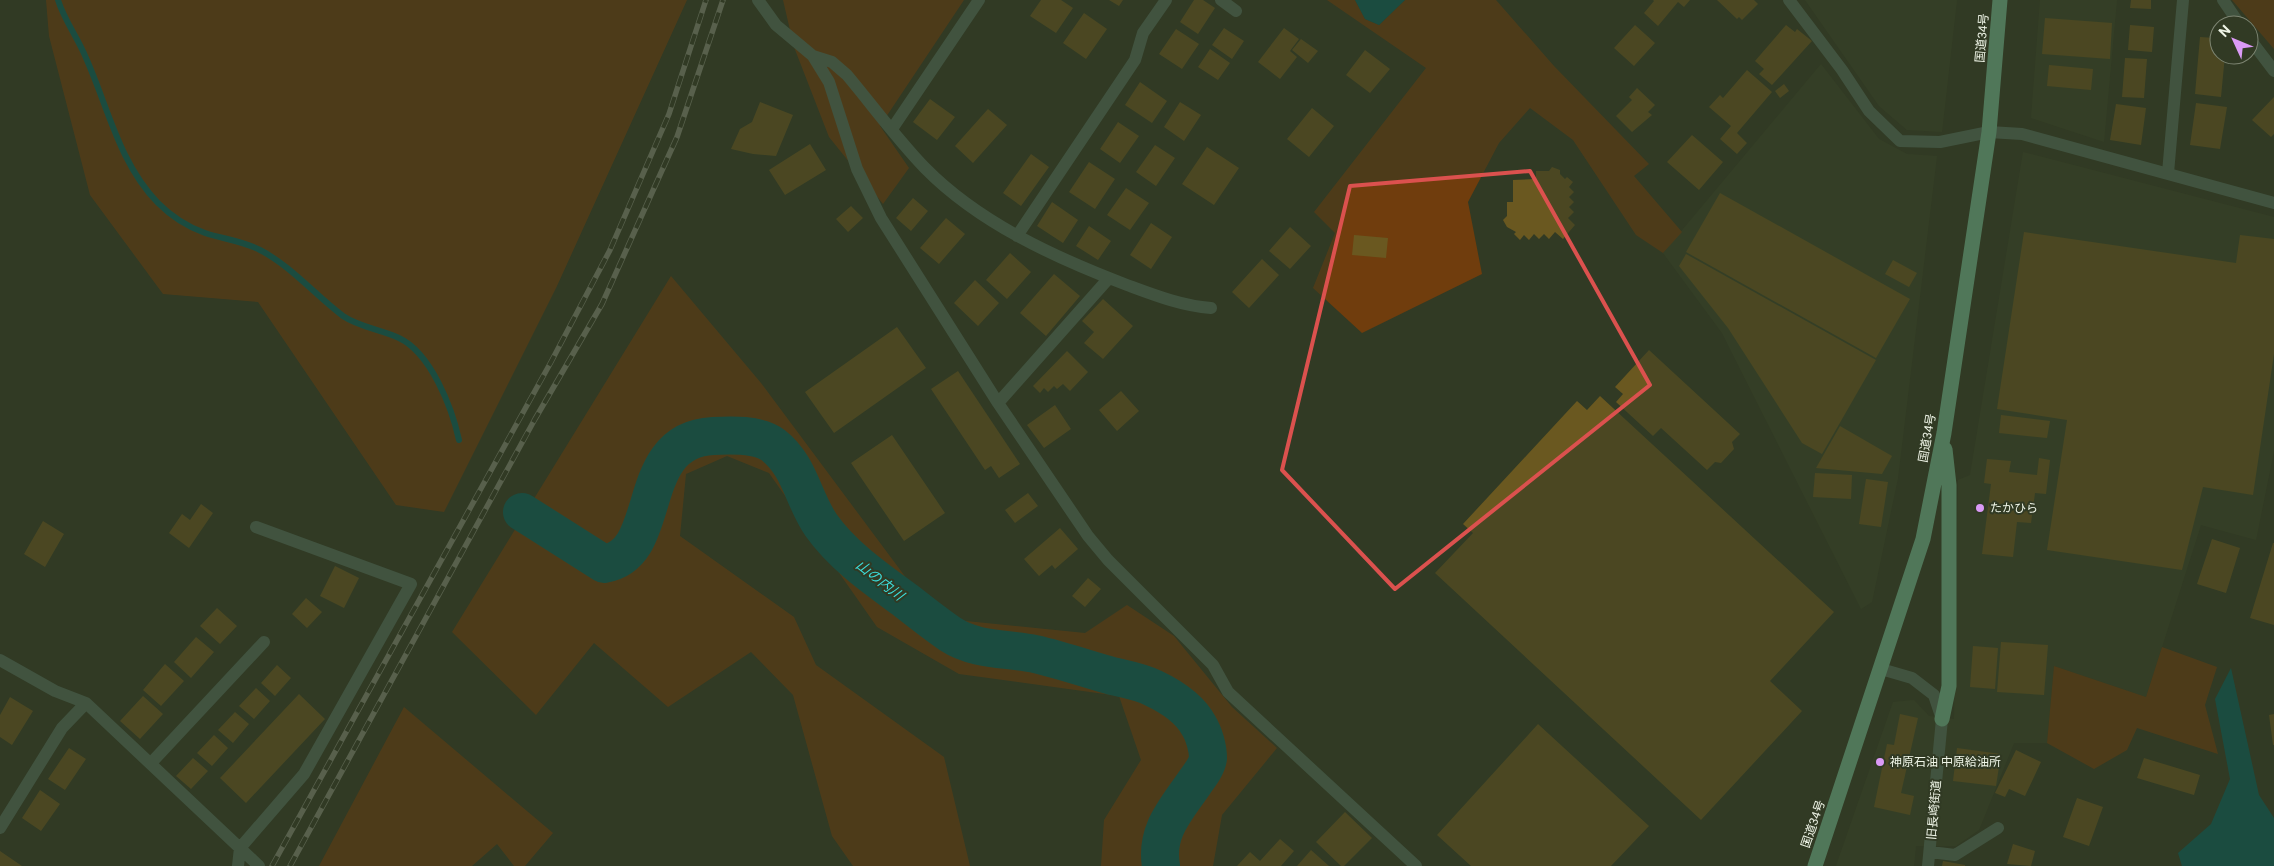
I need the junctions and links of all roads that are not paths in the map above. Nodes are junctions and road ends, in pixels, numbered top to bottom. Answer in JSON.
{"nodes":[{"id":1,"x":758,"y":0,"type":"edge"},
{"id":2,"x":979,"y":0,"type":"edge"},
{"id":3,"x":1166,"y":0,"type":"edge"},
{"id":4,"x":1221,"y":0,"type":"edge"},
{"id":5,"x":1789,"y":0,"type":"edge"},
{"id":6,"x":2000,"y":0,"type":"edge"},
{"id":7,"x":2183,"y":0,"type":"edge"},
{"id":8,"x":2223,"y":0,"type":"edge"},
{"id":9,"x":1236,"y":11,"type":"dead end"},
{"id":10,"x":2233,"y":15,"type":"edge"},
{"id":11,"x":2259,"y":51,"type":"edge"},
{"id":12,"x":812,"y":56,"type":"junction"},
{"id":13,"x":2274,"y":71,"type":"edge"},
{"id":14,"x":892,"y":130,"type":"junction"},
{"id":15,"x":1989,"y":132,"type":"junction"},
{"id":16,"x":2168,"y":172,"type":"junction"},
{"id":17,"x":2274,"y":203,"type":"edge"},
{"id":18,"x":1018,"y":236,"type":"junction"},
{"id":19,"x":1109,"y":278,"type":"junction"},
{"id":20,"x":1211,"y":308,"type":"dead end"},
{"id":21,"x":998,"y":403,"type":"junction"},
{"id":22,"x":1944,"y":433,"type":"junction"},
{"id":23,"x":256,"y":527,"type":"dead end"},
{"id":24,"x":264,"y":642,"type":"dead end"},
{"id":25,"x":0,"y":660,"type":"edge"},
{"id":26,"x":1881,"y":669,"type":"junction"},
{"id":27,"x":86,"y":703,"type":"junction"},
{"id":28,"x":1942,"y":719,"type":"junction"},
{"id":29,"x":150,"y":764,"type":"junction"},
{"id":30,"x":0,"y":828,"type":"edge"},
{"id":31,"x":1998,"y":828,"type":"dead end"},
{"id":32,"x":240,"y":848,"type":"junction"},
{"id":33,"x":1930,"y":852,"type":"junction"},
{"id":34,"x":1409,"y":864,"type":"edge"},
{"id":35,"x":238,"y":866,"type":"edge"},
{"id":36,"x":259,"y":866,"type":"edge"},
{"id":37,"x":1815,"y":866,"type":"edge"},
{"id":38,"x":1928,"y":866,"type":"edge"}],
"edges":[{"from":1,"to":12,"type":"street"},
{"from":2,"to":14,"type":"street"},
{"from":3,"to":18,"type":"street"},
{"from":4,"to":9,"type":"street"},
{"from":5,"to":15,"type":"street"},
{"from":6,"to":15,"type":"highway","name":"国道34号"},
{"from":7,"to":16,"type":"street"},
{"from":8,"to":10,"type":"street"},
{"from":11,"to":13,"type":"street"},
{"from":12,"to":14,"type":"street"},
{"from":12,"to":21,"type":"street"},
{"from":14,"to":18,"type":"street"},
{"from":15,"to":16,"type":"street"},
{"from":15,"to":22,"type":"highway","name":"国道34号"},
{"from":16,"to":17,"type":"street"},
{"from":18,"to":19,"type":"street"},
{"from":19,"to":20,"type":"street"},
{"from":19,"to":21,"type":"street"},
{"from":21,"to":34,"type":"street"},
{"from":22,"to":26,"type":"highway","name":"国道34号"},
{"from":22,"to":28,"type":"highway"},
{"from":23,"to":32,"type":"street"},
{"from":24,"to":29,"type":"street"},
{"from":25,"to":27,"type":"street"},
{"from":26,"to":28,"type":"street","name":"旧長崎街道"},
{"from":26,"to":37,"type":"highway","name":"国道34号"},
{"from":27,"to":29,"type":"street"},
{"from":27,"to":30,"type":"street"},
{"from":28,"to":33,"type":"street","name":"旧長崎街道"},
{"from":29,"to":32,"type":"street"},
{"from":31,"to":33,"type":"street"},
{"from":32,"to":35,"type":"street"},
{"from":32,"to":36,"type":"street"},
{"from":33,"to":38,"type":"street","name":"旧長崎街道"}]}
